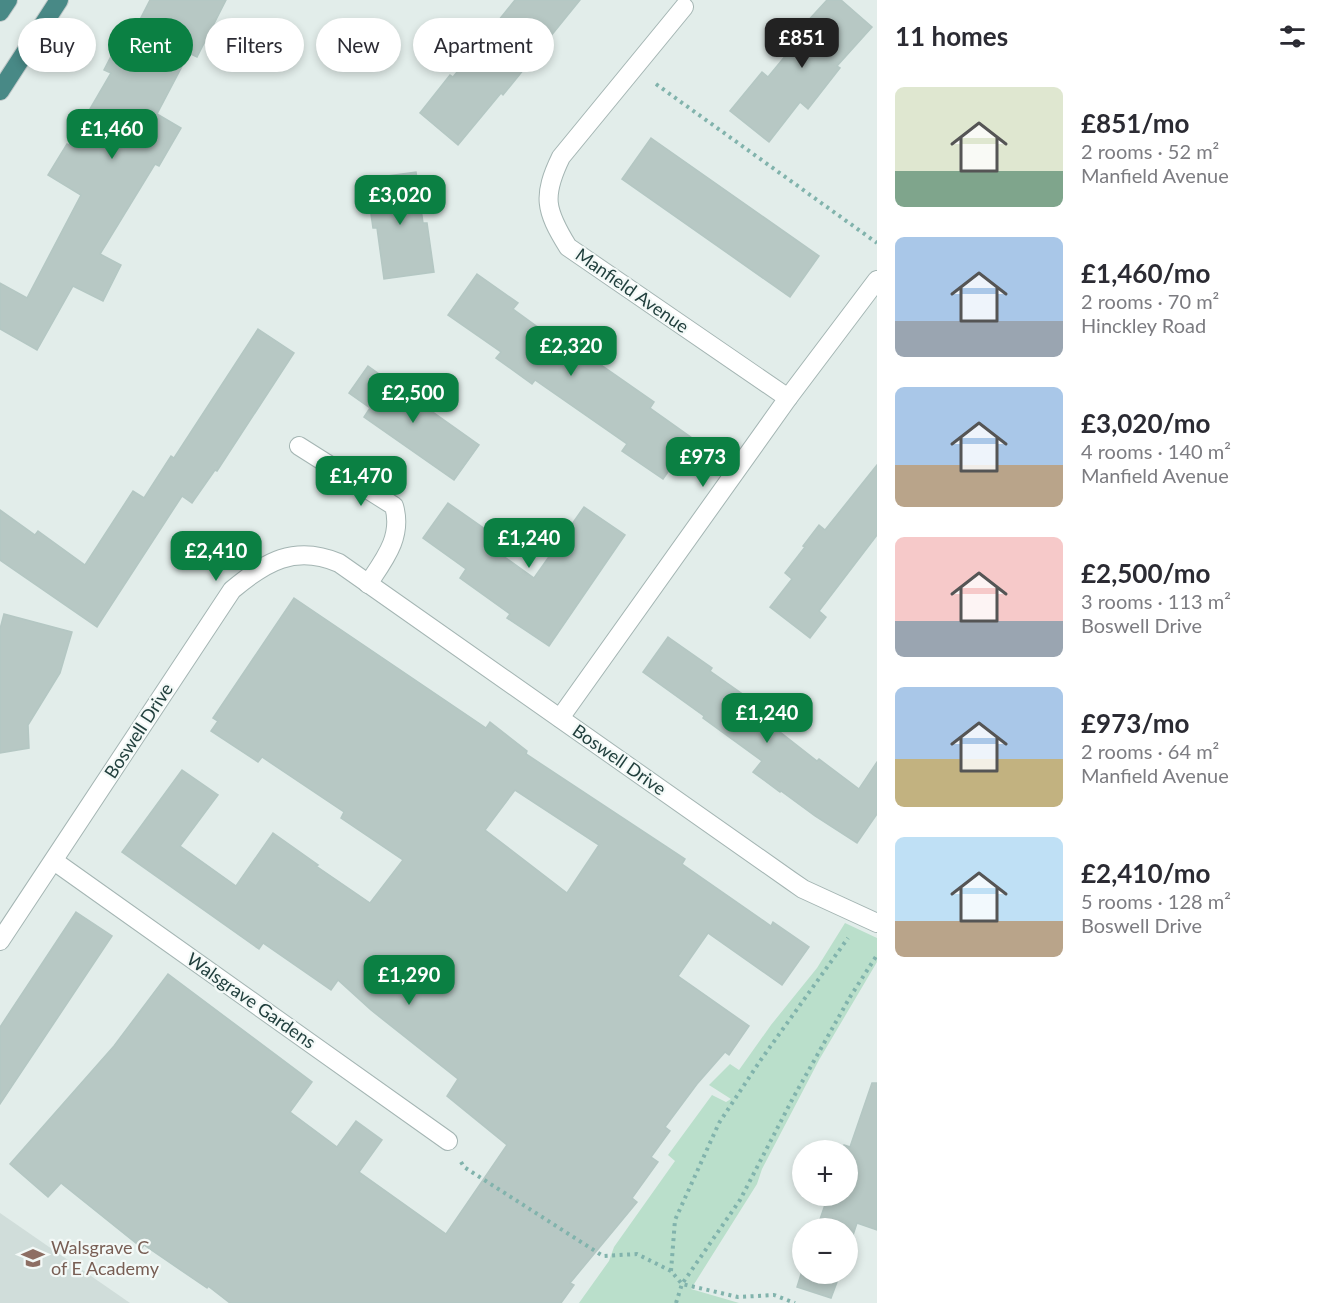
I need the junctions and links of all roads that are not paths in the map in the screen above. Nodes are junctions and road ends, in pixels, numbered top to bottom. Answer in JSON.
{"nodes":[{"id":1,"x":8,"y":0,"type":"edge"},
{"id":2,"x":59,"y":0,"type":"edge"},
{"id":3,"x":684,"y":7,"type":"dead end"},
{"id":4,"x":0,"y":12,"type":"edge"},
{"id":5,"x":0,"y":91,"type":"edge"},
{"id":6,"x":877,"y":280,"type":"edge"},
{"id":7,"x":788,"y":398,"type":"junction"},
{"id":8,"x":299,"y":446,"type":"dead end"},
{"id":9,"x":368,"y":584,"type":"junction"},
{"id":10,"x":560,"y":718,"type":"junction"},
{"id":11,"x":54,"y":861,"type":"junction"},
{"id":12,"x":869,"y":920,"type":"edge"},
{"id":13,"x":0,"y":941,"type":"edge"},
{"id":14,"x":448,"y":1141,"type":"road end"}],
"edges":[{"from":1,"to":4,"type":"highway"},
{"from":2,"to":5,"type":"highway"},
{"from":3,"to":7,"type":"street","name":"Manfield Avenue"},
{"from":6,"to":7,"type":"street"},
{"from":7,"to":10,"type":"street"},
{"from":8,"to":9,"type":"street"},
{"from":9,"to":10,"type":"street","name":"Boswell Drive"},
{"from":9,"to":11,"type":"street","name":"Boswell Drive"},
{"from":10,"to":12,"type":"street","name":"Boswell Drive"},
{"from":11,"to":13,"type":"street","name":"Boswell Drive"},
{"from":11,"to":14,"type":"street","name":"Walsgrave Gardens"}]}
